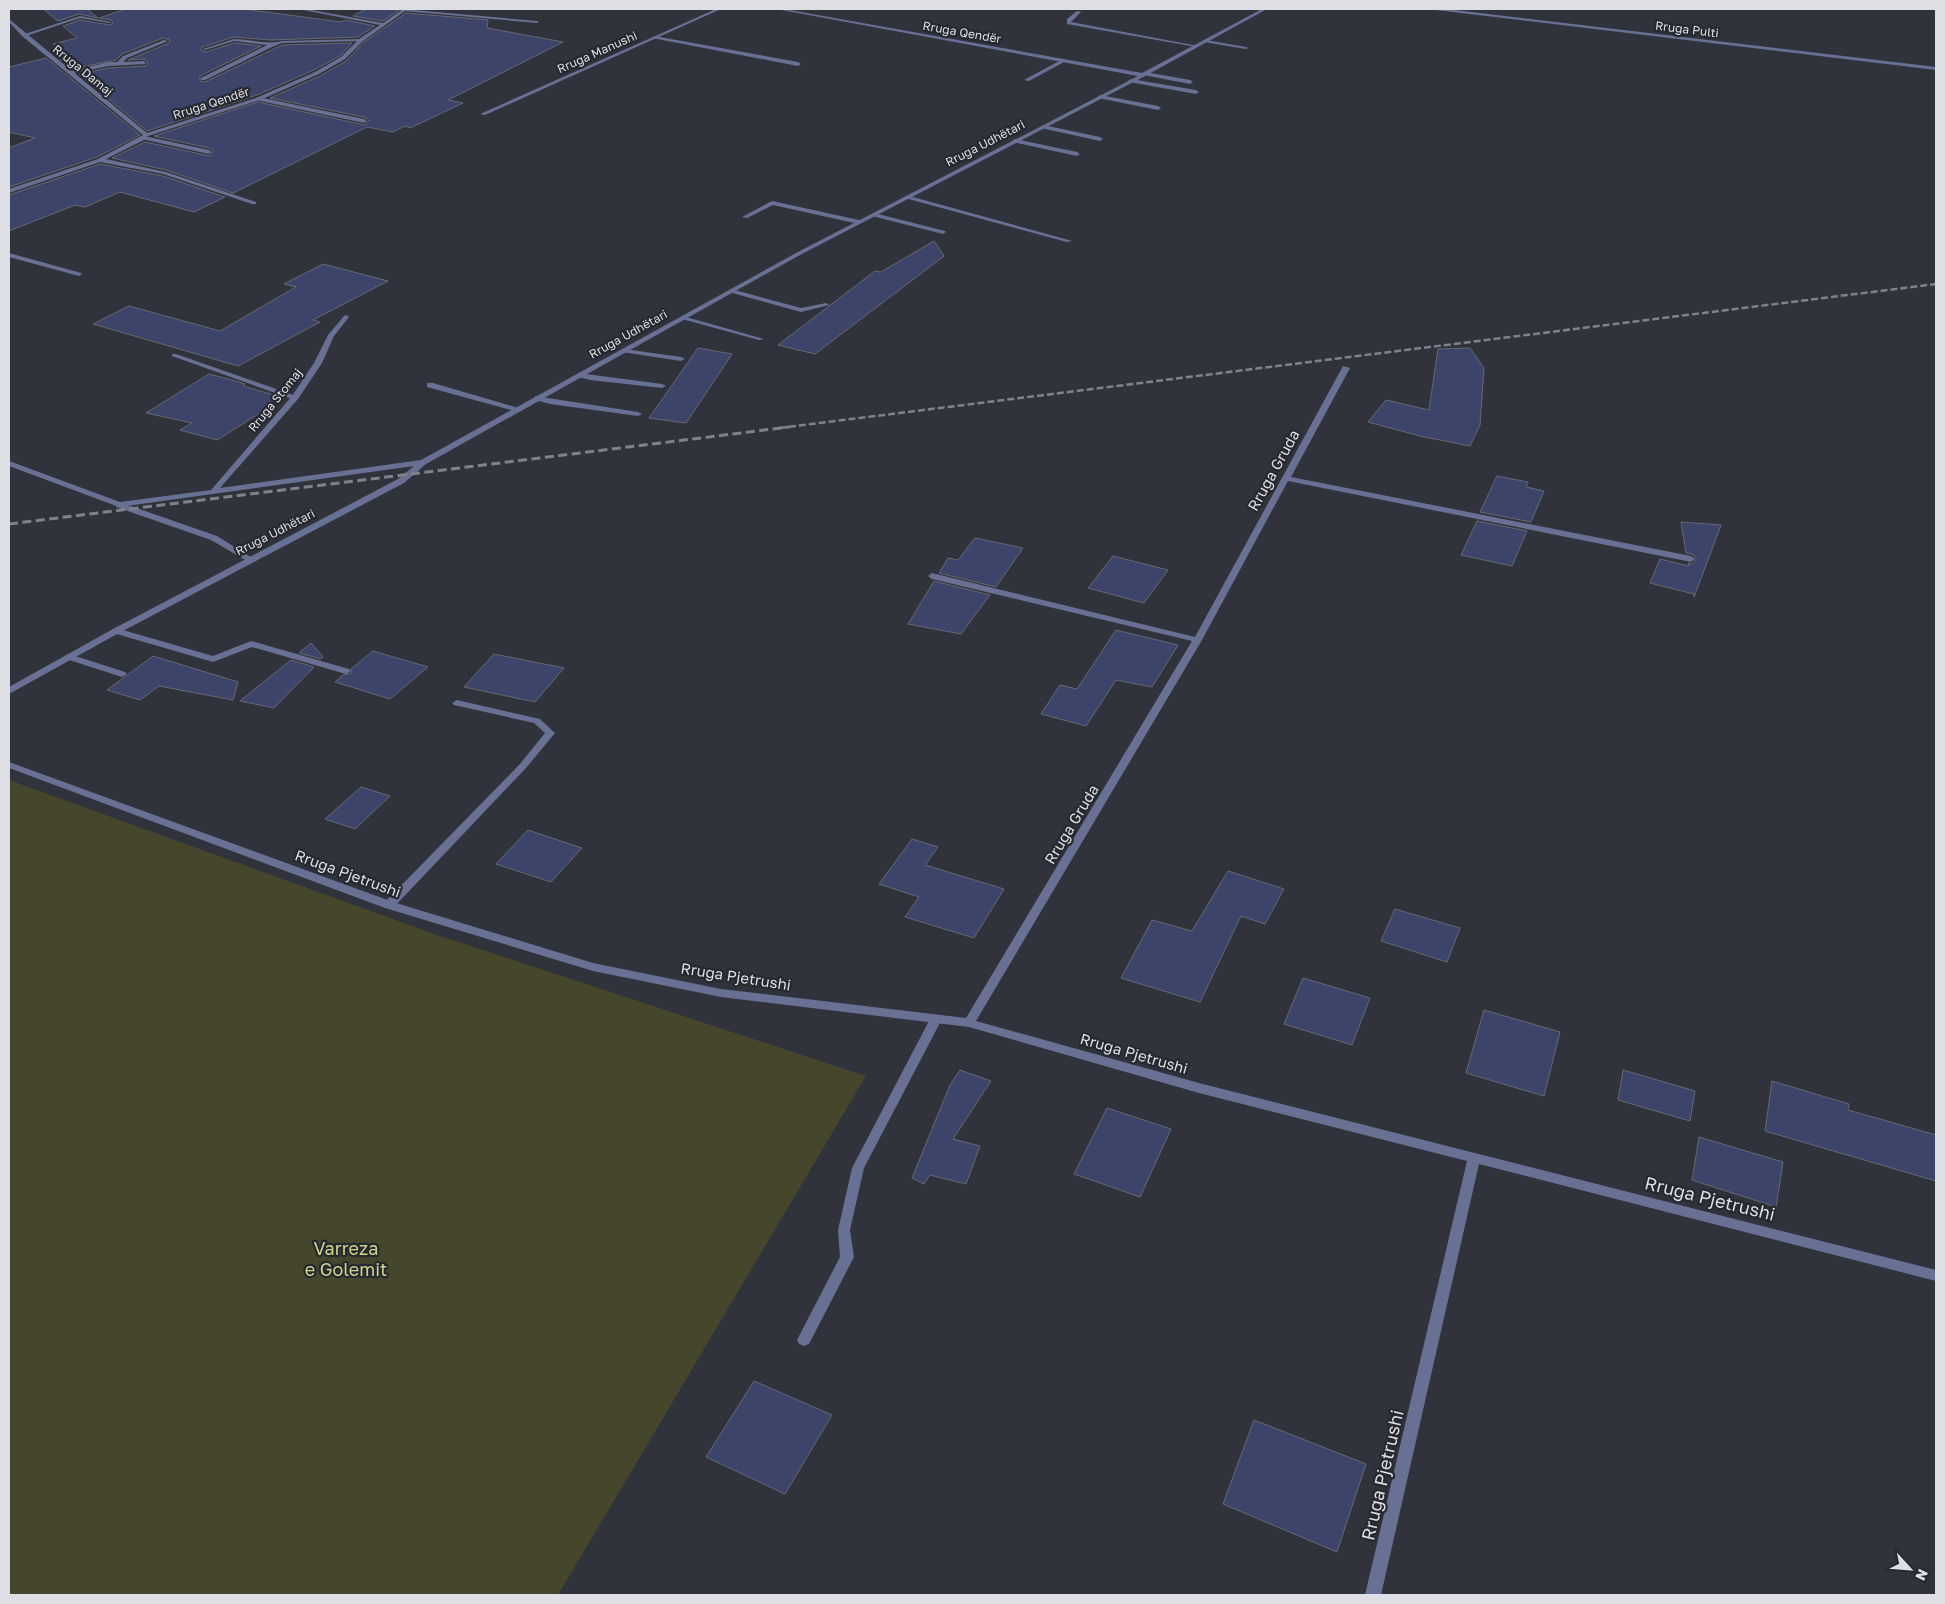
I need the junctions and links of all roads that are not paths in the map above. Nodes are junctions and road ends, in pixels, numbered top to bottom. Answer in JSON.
{"nodes":[{"id":1,"x":303,"y":9,"type":"edge"},
{"id":2,"x":405,"y":9,"type":"edge"},
{"id":3,"x":719,"y":9,"type":"edge"},
{"id":4,"x":778,"y":9,"type":"edge"},
{"id":5,"x":1265,"y":9,"type":"edge"},
{"id":6,"x":1436,"y":9,"type":"edge"},
{"id":7,"x":1078,"y":12,"type":"dead end"},
{"id":8,"x":9,"y":20,"type":"edge"},
{"id":9,"x":109,"y":22,"type":"dead end"},
{"id":10,"x":537,"y":22,"type":"dead end"},
{"id":11,"x":382,"y":24,"type":"junction"},
{"id":12,"x":24,"y":35,"type":"junction"},
{"id":13,"x":654,"y":37,"type":"junction"},
{"id":14,"x":360,"y":40,"type":"junction"},
{"id":15,"x":166,"y":41,"type":"dead end"},
{"id":16,"x":1206,"y":41,"type":"junction"},
{"id":17,"x":275,"y":45,"type":"junction"},
{"id":18,"x":1196,"y":46,"type":"junction"},
{"id":19,"x":1246,"y":48,"type":"dead end"},
{"id":20,"x":205,"y":49,"type":"dead end"},
{"id":21,"x":1064,"y":61,"type":"junction"},
{"id":22,"x":144,"y":63,"type":"dead end"},
{"id":23,"x":118,"y":64,"type":"junction"},
{"id":24,"x":798,"y":64,"type":"dead end"},
{"id":25,"x":1936,"y":69,"type":"edge"},
{"id":26,"x":70,"y":72,"type":"junction"},
{"id":27,"x":1144,"y":74,"type":"junction"},
{"id":28,"x":1197,"y":77,"type":"dead end"},
{"id":29,"x":203,"y":79,"type":"dead end"},
{"id":30,"x":1027,"y":80,"type":"dead end"},
{"id":31,"x":1131,"y":81,"type":"junction"},
{"id":32,"x":1190,"y":82,"type":"junction"},
{"id":33,"x":1183,"y":87,"type":"dead end"},
{"id":34,"x":1196,"y":92,"type":"dead end"},
{"id":35,"x":1100,"y":97,"type":"junction"},
{"id":36,"x":258,"y":98,"type":"junction"},
{"id":37,"x":1158,"y":108,"type":"dead end"},
{"id":38,"x":483,"y":114,"type":"dead end"},
{"id":39,"x":364,"y":122,"type":"dead end"},
{"id":40,"x":1043,"y":127,"type":"junction"},
{"id":41,"x":145,"y":136,"type":"junction"},
{"id":42,"x":1100,"y":139,"type":"dead end"},
{"id":43,"x":1015,"y":141,"type":"junction"},
{"id":44,"x":209,"y":152,"type":"dead end"},
{"id":45,"x":1077,"y":154,"type":"dead end"},
{"id":46,"x":100,"y":160,"type":"junction"},
{"id":47,"x":9,"y":192,"type":"edge"},
{"id":48,"x":907,"y":197,"type":"junction"},
{"id":49,"x":254,"y":203,"type":"dead end"},
{"id":50,"x":874,"y":215,"type":"junction"},
{"id":51,"x":745,"y":217,"type":"dead end"},
{"id":52,"x":859,"y":222,"type":"junction"},
{"id":53,"x":943,"y":232,"type":"dead end"},
{"id":54,"x":1069,"y":241,"type":"dead end"},
{"id":55,"x":9,"y":255,"type":"edge"},
{"id":56,"x":79,"y":274,"type":"dead end"},
{"id":57,"x":731,"y":291,"type":"junction"},
{"id":58,"x":826,"y":306,"type":"dead end"},
{"id":59,"x":346,"y":317,"type":"dead end"},
{"id":60,"x":684,"y":318,"type":"junction"},
{"id":61,"x":761,"y":339,"type":"dead end"},
{"id":62,"x":624,"y":351,"type":"junction"},
{"id":63,"x":174,"y":354,"type":"dead end"},
{"id":64,"x":681,"y":359,"type":"dead end"},
{"id":65,"x":1346,"y":368,"type":"dead end"},
{"id":66,"x":581,"y":375,"type":"junction"},
{"id":67,"x":430,"y":385,"type":"dead end"},
{"id":68,"x":662,"y":386,"type":"dead end"},
{"id":69,"x":295,"y":397,"type":"junction"},
{"id":70,"x":538,"y":398,"type":"junction"},
{"id":71,"x":518,"y":409,"type":"junction"},
{"id":72,"x":638,"y":414,"type":"dead end"},
{"id":73,"x":424,"y":462,"type":"junction"},
{"id":74,"x":9,"y":463,"type":"edge"},
{"id":75,"x":1286,"y":478,"type":"junction"},
{"id":76,"x":213,"y":492,"type":"junction"},
{"id":77,"x":119,"y":504,"type":"junction"},
{"id":78,"x":250,"y":559,"type":"junction"},
{"id":79,"x":1691,"y":559,"type":"dead end"},
{"id":80,"x":932,"y":576,"type":"dead end"},
{"id":81,"x":116,"y":631,"type":"junction"},
{"id":82,"x":1198,"y":640,"type":"junction"},
{"id":83,"x":69,"y":657,"type":"junction"},
{"id":84,"x":346,"y":672,"type":"dead end"},
{"id":85,"x":122,"y":674,"type":"dead end"},
{"id":86,"x":9,"y":691,"type":"edge"},
{"id":87,"x":457,"y":703,"type":"dead end"},
{"id":88,"x":9,"y":765,"type":"edge"},
{"id":89,"x":389,"y":906,"type":"junction"},
{"id":90,"x":936,"y":1019,"type":"junction"},
{"id":91,"x":969,"y":1023,"type":"junction"},
{"id":92,"x":1474,"y":1159,"type":"junction"},
{"id":93,"x":1936,"y":1275,"type":"edge"},
{"id":94,"x":804,"y":1340,"type":"dead end"},
{"id":95,"x":1374,"y":1595,"type":"edge"}],
"edges":[{"from":1,"to":11,"type":"street"},
{"from":2,"to":10,"type":"street"},
{"from":2,"to":11,"type":"street","name":"Rruga Qendër"},
{"from":3,"to":13,"type":"street","name":"Rruga Manushi"},
{"from":4,"to":21,"type":"street","name":"Rruga Qendër"},
{"from":5,"to":16,"type":"street","name":"Rruga Udhëtari"},
{"from":6,"to":25,"type":"street","name":"Rruga Pulti"},
{"from":7,"to":18,"type":"street"},
{"from":8,"to":12,"type":"street","name":"Rruga Damaj"},
{"from":9,"to":12,"type":"street"},
{"from":11,"to":14,"type":"street","name":"Rruga Qendër"},
{"from":12,"to":26,"type":"street","name":"Rruga Damaj"},
{"from":13,"to":24,"type":"street"},
{"from":13,"to":38,"type":"street","name":"Rruga Manushi"},
{"from":14,"to":17,"type":"street"},
{"from":14,"to":36,"type":"street","name":"Rruga Qendër"},
{"from":15,"to":23,"type":"street"},
{"from":16,"to":18,"type":"street","name":"Rruga Udhëtari"},
{"from":16,"to":19,"type":"street"},
{"from":17,"to":20,"type":"street"},
{"from":17,"to":29,"type":"street"},
{"from":18,"to":27,"type":"street","name":"Rruga Udhëtari"},
{"from":21,"to":27,"type":"street","name":"Rruga Qendër"},
{"from":21,"to":30,"type":"street"},
{"from":22,"to":23,"type":"street"},
{"from":23,"to":26,"type":"street"},
{"from":26,"to":41,"type":"street","name":"Rruga Damaj"},
{"from":27,"to":31,"type":"street","name":"Rruga Udhëtari"},
{"from":27,"to":32,"type":"street","name":"Rruga Qendër"},
{"from":28,"to":32,"type":"street"},
{"from":31,"to":34,"type":"street"},
{"from":31,"to":35,"type":"street","name":"Rruga Udhëtari"},
{"from":32,"to":33,"type":"street"},
{"from":35,"to":37,"type":"street"},
{"from":35,"to":40,"type":"street","name":"Rruga Udhëtari"},
{"from":36,"to":39,"type":"street"},
{"from":36,"to":41,"type":"street","name":"Rruga Qendër"},
{"from":40,"to":42,"type":"street"},
{"from":40,"to":43,"type":"street","name":"Rruga Udhëtari"},
{"from":41,"to":44,"type":"street"},
{"from":41,"to":46,"type":"street","name":"Rruga Qendër"},
{"from":43,"to":45,"type":"street"},
{"from":43,"to":48,"type":"street","name":"Rruga Udhëtari"},
{"from":46,"to":47,"type":"street","name":"Rruga Qendër"},
{"from":46,"to":49,"type":"street"},
{"from":48,"to":50,"type":"street","name":"Rruga Udhëtari"},
{"from":48,"to":54,"type":"street"},
{"from":50,"to":52,"type":"street","name":"Rruga Udhëtari"},
{"from":50,"to":53,"type":"street"},
{"from":51,"to":52,"type":"street"},
{"from":52,"to":57,"type":"street","name":"Rruga Udhëtari"},
{"from":55,"to":56,"type":"street"},
{"from":57,"to":58,"type":"street"},
{"from":57,"to":60,"type":"street","name":"Rruga Udhëtari"},
{"from":59,"to":69,"type":"street","name":"Rruga Stomaj"},
{"from":60,"to":61,"type":"street"},
{"from":60,"to":62,"type":"street","name":"Rruga Udhëtari"},
{"from":62,"to":64,"type":"street"},
{"from":62,"to":66,"type":"street","name":"Rruga Udhëtari"},
{"from":63,"to":69,"type":"street"},
{"from":65,"to":75,"type":"street","name":"Rruga Gruda"},
{"from":66,"to":68,"type":"street"},
{"from":66,"to":70,"type":"street","name":"Rruga Udhëtari"},
{"from":67,"to":71,"type":"street"},
{"from":69,"to":76,"type":"street","name":"Rruga Stomaj"},
{"from":70,"to":71,"type":"street","name":"Rruga Udhëtari"},
{"from":70,"to":72,"type":"street"},
{"from":71,"to":73,"type":"street","name":"Rruga Udhëtari"},
{"from":73,"to":76,"type":"street"},
{"from":73,"to":78,"type":"street","name":"Rruga Udhëtari"},
{"from":74,"to":77,"type":"street"},
{"from":75,"to":79,"type":"street"},
{"from":75,"to":82,"type":"street","name":"Rruga Gruda"},
{"from":76,"to":77,"type":"street"},
{"from":77,"to":78,"type":"street"},
{"from":78,"to":81,"type":"street","name":"Rruga Udhëtari"},
{"from":80,"to":82,"type":"street"},
{"from":81,"to":83,"type":"street","name":"Rruga Udhëtari"},
{"from":81,"to":84,"type":"street"},
{"from":82,"to":91,"type":"street","name":"Rruga Gruda"},
{"from":83,"to":85,"type":"street"},
{"from":83,"to":86,"type":"street","name":"Rruga Udhëtari"},
{"from":87,"to":89,"type":"street"},
{"from":88,"to":89,"type":"street","name":"Rruga Pjetrushi"},
{"from":89,"to":90,"type":"street","name":"Rruga Pjetrushi"},
{"from":90,"to":91,"type":"street","name":"Rruga Pjetrushi"},
{"from":90,"to":94,"type":"street"},
{"from":91,"to":92,"type":"street","name":"Rruga Pjetrushi"},
{"from":92,"to":93,"type":"street","name":"Rruga Pjetrushi"},
{"from":92,"to":95,"type":"street","name":"Rruga Pjetrushi"}]}
